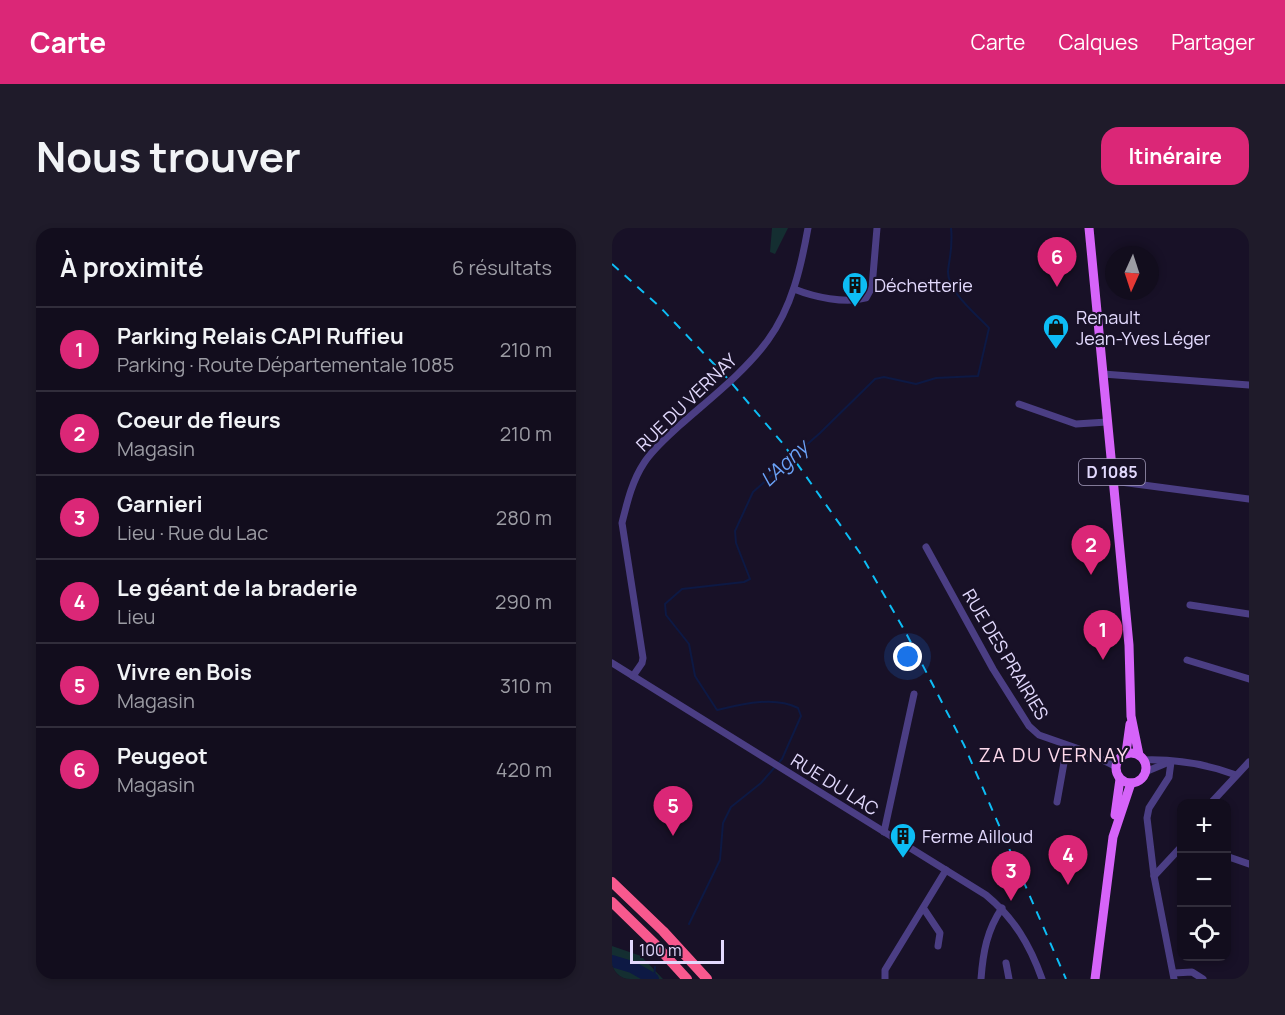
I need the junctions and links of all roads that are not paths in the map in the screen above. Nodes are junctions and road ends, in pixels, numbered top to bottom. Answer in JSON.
{"nodes":[{"id":1,"x":808,"y":228,"type":"edge"},
{"id":2,"x":877,"y":228,"type":"edge"},
{"id":3,"x":1089,"y":228,"type":"edge"},
{"id":4,"x":794,"y":290,"type":"junction"},
{"id":5,"x":1103,"y":374,"type":"junction"},
{"id":6,"x":1249,"y":385,"type":"edge"},
{"id":7,"x":1019,"y":404,"type":"dead end"},
{"id":8,"x":1107,"y":422,"type":"junction"},
{"id":9,"x":1113,"y":481,"type":"junction"},
{"id":10,"x":1249,"y":499,"type":"edge"},
{"id":11,"x":926,"y":547,"type":"dead end"},
{"id":12,"x":1190,"y":605,"type":"dead end"},
{"id":13,"x":1249,"y":614,"type":"edge"},
{"id":14,"x":1187,"y":660,"type":"dead end"},
{"id":15,"x":612,"y":663,"type":"edge"},
{"id":16,"x":633,"y":676,"type":"junction"},
{"id":17,"x":1249,"y":679,"type":"edge"},
{"id":18,"x":914,"y":694,"type":"dead end"},
{"id":19,"x":1131,"y":716,"type":"junction"},
{"id":20,"x":1067,"y":746,"type":"junction"},
{"id":21,"x":1126,"y":753,"type":"junction"},
{"id":22,"x":1141,"y":757,"type":"junction"},
{"id":23,"x":1171,"y":762,"type":"junction"},
{"id":24,"x":1249,"y":762,"type":"edge"},
{"id":25,"x":1115,"y":766,"type":"junction"},
{"id":26,"x":1145,"y":772,"type":"junction"},
{"id":27,"x":1236,"y":775,"type":"junction"},
{"id":28,"x":1120,"y":779,"type":"junction"},
{"id":29,"x":1131,"y":783,"type":"junction"},
{"id":30,"x":1214,"y":799,"type":"edge"},
{"id":31,"x":1057,"y":802,"type":"dead end"},
{"id":32,"x":884,"y":832,"type":"junction"},
{"id":33,"x":1113,"y":837,"type":"junction"},
{"id":34,"x":1177,"y":851,"type":"edge"},
{"id":35,"x":1231,"y":857,"type":"edge"},
{"id":36,"x":1249,"y":864,"type":"edge"},
{"id":37,"x":946,"y":870,"type":"junction"},
{"id":38,"x":1154,"y":876,"type":"junction"},
{"id":39,"x":612,"y":882,"type":"edge"},
{"id":40,"x":612,"y":902,"type":"edge"},
{"id":41,"x":1002,"y":908,"type":"junction"},
{"id":42,"x":924,"y":909,"type":"junction"},
{"id":43,"x":938,"y":946,"type":"dead end"},
{"id":44,"x":1006,"y":963,"type":"dead end"},
{"id":45,"x":1174,"y":976,"type":"edge"},
{"id":46,"x":687,"y":979,"type":"edge"},
{"id":47,"x":707,"y":979,"type":"edge"},
{"id":48,"x":885,"y":979,"type":"edge"},
{"id":49,"x":981,"y":979,"type":"edge"},
{"id":50,"x":1009,"y":979,"type":"edge"},
{"id":51,"x":1042,"y":979,"type":"edge"},
{"id":52,"x":1095,"y":979,"type":"edge"},
{"id":53,"x":1203,"y":979,"type":"edge"}],
"edges":[{"from":1,"to":4,"type":"street","name":"RUE DU VERNAY"},
{"from":2,"to":4,"type":"street"},
{"from":3,"to":5,"type":"main road","number":"D 1085"},
{"from":4,"to":16,"type":"street","name":"RUE DU VERNAY"},
{"from":5,"to":6,"type":"street"},
{"from":5,"to":8,"type":"main road","number":"D 1085"},
{"from":7,"to":8,"type":"street"},
{"from":8,"to":9,"type":"main road","number":"D 1085"},
{"from":9,"to":10,"type":"street"},
{"from":9,"to":19,"type":"main road","number":"D 1085"},
{"from":11,"to":20,"type":"street","name":"RUE DES PRAIRIES"},
{"from":12,"to":13,"type":"street"},
{"from":14,"to":17,"type":"street"},
{"from":15,"to":16,"type":"street","name":"RUE DU LAC"},
{"from":16,"to":32,"type":"street","name":"RUE DU LAC"},
{"from":18,"to":32,"type":"street"},
{"from":19,"to":21,"type":"main road","number":"D 1085"},
{"from":19,"to":22,"type":"main road","number":"D 1085"},
{"from":20,"to":25,"type":"street","name":"RUE DES PRAIRIES"},
{"from":20,"to":31,"type":"street"},
{"from":21,"to":22,"type":"main road"},
{"from":21,"to":25,"type":"main road"},
{"from":22,"to":23,"type":"street"},
{"from":22,"to":26,"type":"main road"},
{"from":23,"to":26,"type":"street"},
{"from":23,"to":27,"type":"street"},
{"from":23,"to":38,"type":"street"},
{"from":24,"to":27,"type":"street"},
{"from":25,"to":28,"type":"main road"},
{"from":26,"to":29,"type":"main road"},
{"from":27,"to":30,"type":"street"},
{"from":28,"to":29,"type":"main road"},
{"from":28,"to":33,"type":"main road"},
{"from":29,"to":33,"type":"main road"},
{"from":32,"to":37,"type":"street","name":"RUE DU LAC"},
{"from":33,"to":52,"type":"main road"},
{"from":34,"to":38,"type":"street"},
{"from":35,"to":36,"type":"street"},
{"from":37,"to":41,"type":"street","name":"RUE DU LAC"},
{"from":37,"to":42,"type":"street"},
{"from":38,"to":45,"type":"street"},
{"from":39,"to":47,"type":"highway"},
{"from":40,"to":46,"type":"highway"},
{"from":41,"to":49,"type":"street"},
{"from":41,"to":51,"type":"street","name":"RUE DU LAC"},
{"from":42,"to":43,"type":"street"},
{"from":42,"to":48,"type":"street"},
{"from":44,"to":50,"type":"street"},
{"from":45,"to":53,"type":"street"}]}
